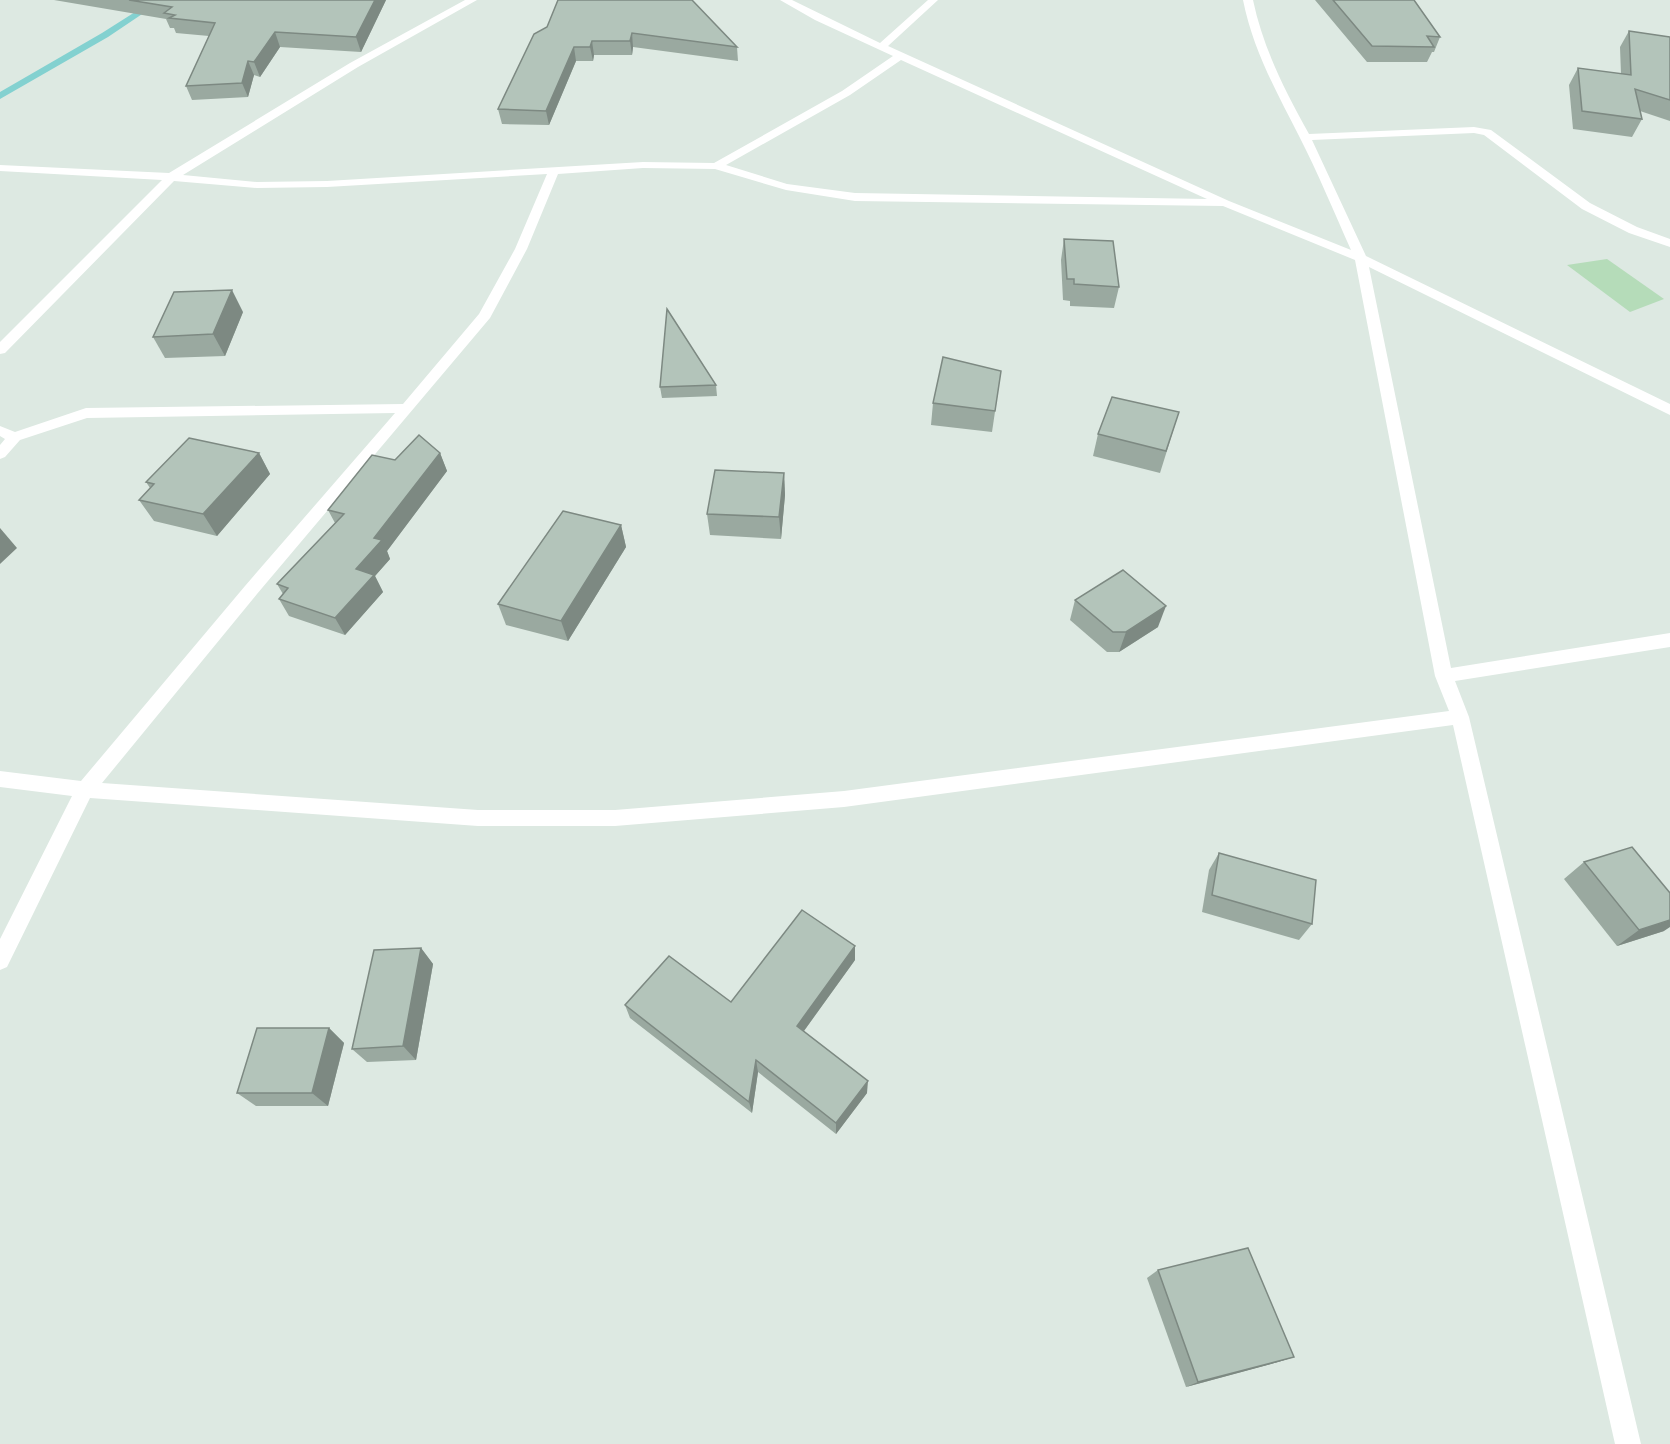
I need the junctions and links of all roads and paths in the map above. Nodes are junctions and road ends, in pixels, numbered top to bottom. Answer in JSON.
{"nodes":[{"id":1,"x":472,"y":0,"type":"edge"},
{"id":2,"x":785,"y":0,"type":"edge"},
{"id":3,"x":933,"y":0,"type":"edge"},
{"id":4,"x":1248,"y":0,"type":"edge"},
{"id":5,"x":881,"y":47,"type":"junction"},
{"id":6,"x":900,"y":56,"type":"junction"},
{"id":7,"x":1305,"y":137,"type":"junction"},
{"id":8,"x":716,"y":166,"type":"junction"},
{"id":9,"x":0,"y":168,"type":"edge"},
{"id":10,"x":554,"y":170,"type":"junction"},
{"id":11,"x":171,"y":177,"type":"junction"},
{"id":12,"x":1225,"y":203,"type":"junction"},
{"id":13,"x":1670,"y":243,"type":"edge"},
{"id":14,"x":1361,"y":258,"type":"junction"},
{"id":15,"x":0,"y":350,"type":"edge"},
{"id":16,"x":407,"y":408,"type":"junction"},
{"id":17,"x":1670,"y":410,"type":"edge"},
{"id":18,"x":0,"y":431,"type":"edge"},
{"id":19,"x":15,"y":437,"type":"junction"},
{"id":20,"x":0,"y":454,"type":"edge"},
{"id":21,"x":1670,"y":640,"type":"edge"},
{"id":22,"x":1444,"y":676,"type":"junction"},
{"id":23,"x":1460,"y":717,"type":"junction"},
{"id":24,"x":0,"y":779,"type":"edge"},
{"id":25,"x":85,"y":790,"type":"junction"},
{"id":26,"x":0,"y":960,"type":"edge"},
{"id":27,"x":1628,"y":1444,"type":"edge"}],
"edges":[{"from":1,"to":11,"type":"street"},
{"from":2,"to":5,"type":"street"},
{"from":3,"to":5,"type":"street"},
{"from":4,"to":7,"type":"street"},
{"from":5,"to":6,"type":"street"},
{"from":6,"to":8,"type":"street"},
{"from":6,"to":12,"type":"street"},
{"from":7,"to":13,"type":"street"},
{"from":7,"to":14,"type":"street"},
{"from":8,"to":10,"type":"street"},
{"from":8,"to":12,"type":"street"},
{"from":9,"to":11,"type":"street"},
{"from":10,"to":11,"type":"street"},
{"from":10,"to":16,"type":"street"},
{"from":11,"to":15,"type":"street"},
{"from":12,"to":14,"type":"street"},
{"from":14,"to":17,"type":"street"},
{"from":14,"to":22,"type":"street"},
{"from":16,"to":19,"type":"street"},
{"from":16,"to":25,"type":"street"},
{"from":18,"to":19,"type":"street"},
{"from":19,"to":20,"type":"street"},
{"from":21,"to":22,"type":"street"},
{"from":22,"to":23,"type":"street"},
{"from":23,"to":25,"type":"street"},
{"from":23,"to":27,"type":"street"},
{"from":24,"to":25,"type":"street"},
{"from":25,"to":26,"type":"street"}]}
